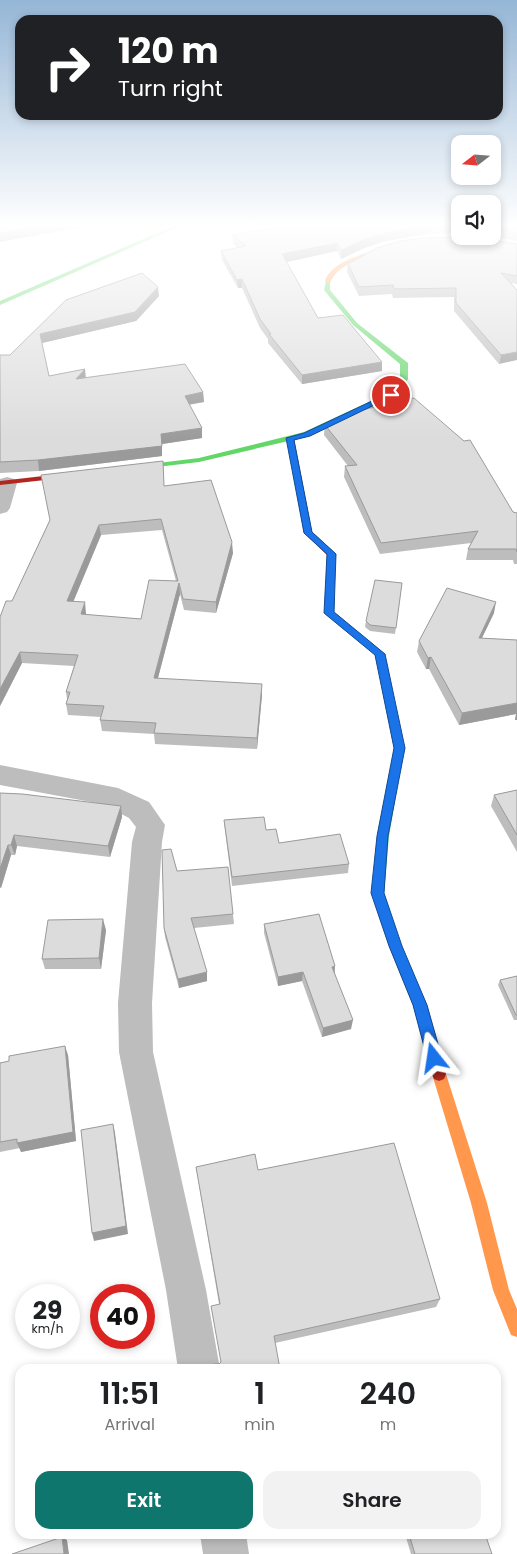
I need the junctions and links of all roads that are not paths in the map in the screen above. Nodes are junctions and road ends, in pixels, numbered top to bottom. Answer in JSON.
{"nodes":[{"id":1,"x":15,"y":297,"type":"edge"},
{"id":2,"x":332,"y":297,"type":"edge"},
{"id":3,"x":0,"y":303,"type":"edge"},
{"id":4,"x":290,"y":438,"type":"junction"},
{"id":5,"x":110,"y":471,"type":"edge"},
{"id":6,"x":92,"y":473,"type":"edge"},
{"id":7,"x":4,"y":483,"type":"edge"},
{"id":8,"x":0,"y":508,"type":"edge"},
{"id":9,"x":0,"y":774,"type":"edge"},
{"id":10,"x":517,"y":1329,"type":"edge"},
{"id":11,"x":198,"y":1364,"type":"edge"},
{"id":12,"x":224,"y":1539,"type":"edge"},
{"id":13,"x":226,"y":1554,"type":"edge"}],
"edges":[{"from":1,"to":3,"type":"street"},
{"from":2,"to":4,"type":"street"},
{"from":4,"to":5,"type":"street"},
{"from":4,"to":10,"type":"street"},
{"from":6,"to":7,"type":"street"},
{"from":7,"to":8,"type":"street"},
{"from":9,"to":11,"type":"street"},
{"from":12,"to":13,"type":"street"}]}
